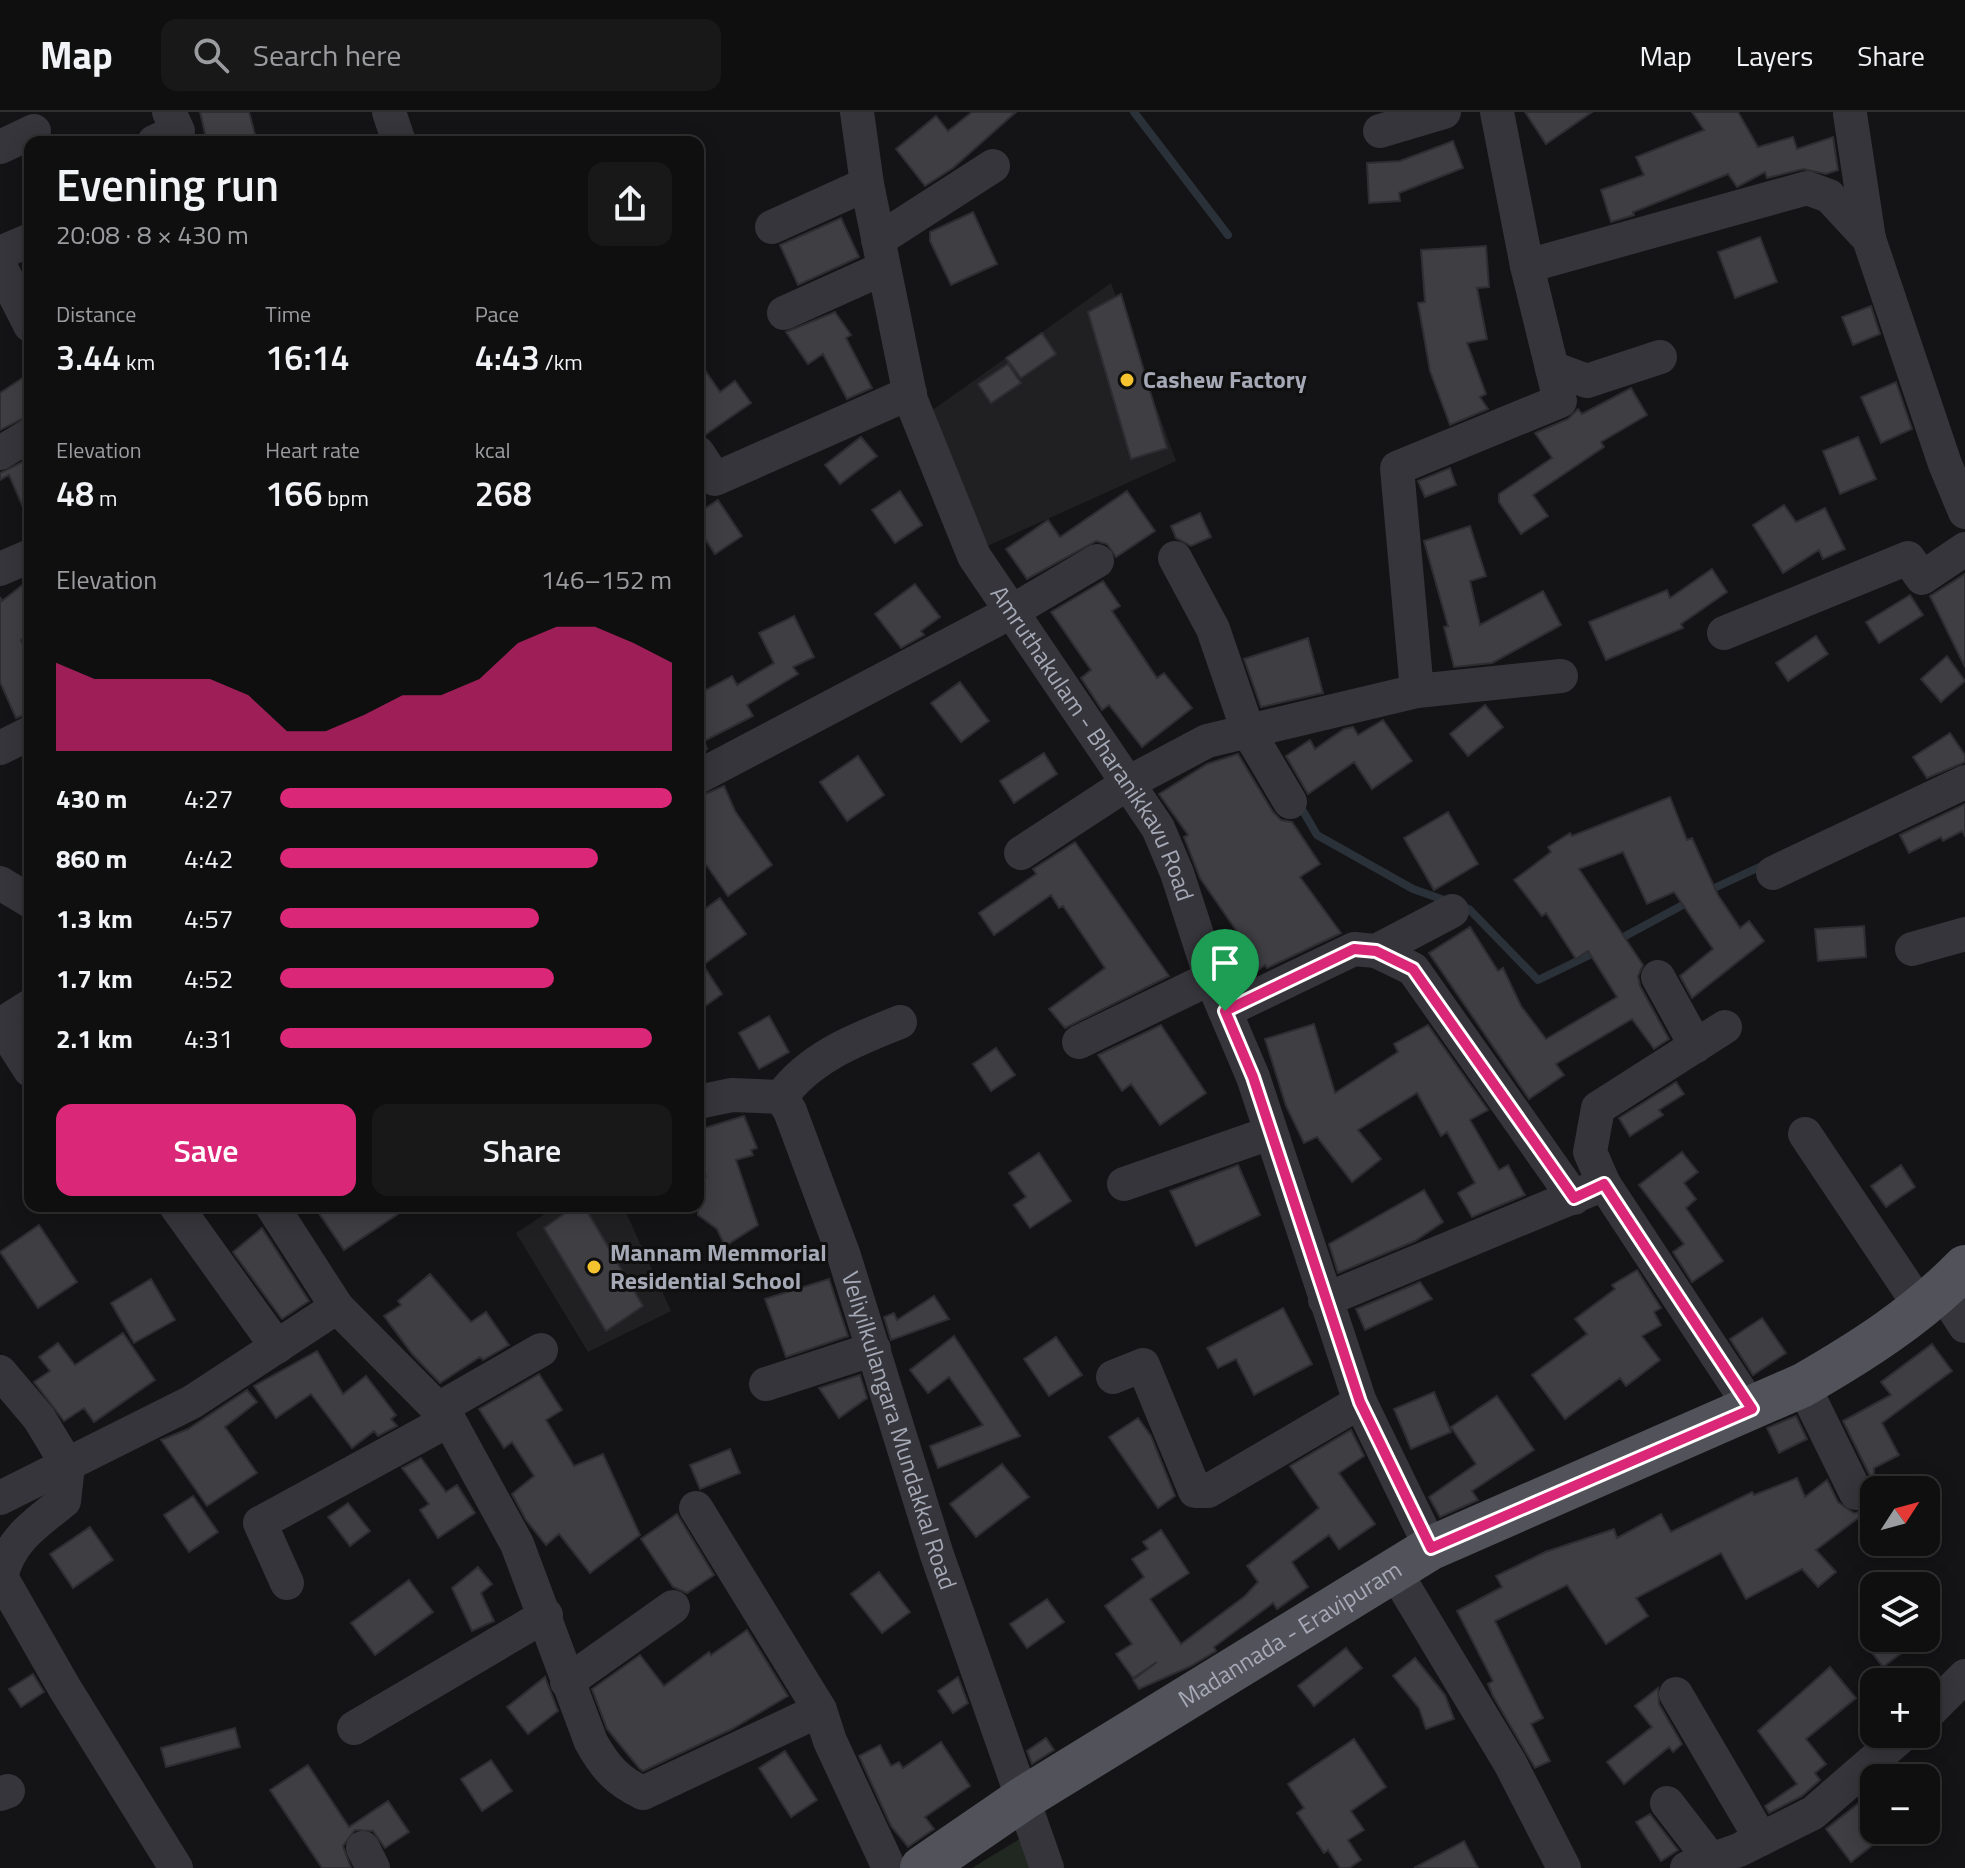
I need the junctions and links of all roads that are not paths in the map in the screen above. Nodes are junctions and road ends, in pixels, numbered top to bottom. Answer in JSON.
{"nodes":[{"id":1,"x":169,"y":112,"type":"edge"},
{"id":2,"x":389,"y":112,"type":"edge"},
{"id":3,"x":857,"y":112,"type":"edge"},
{"id":4,"x":1444,"y":112,"type":"edge"},
{"id":5,"x":1497,"y":112,"type":"edge"},
{"id":6,"x":1850,"y":114,"type":"edge"},
{"id":7,"x":34,"y":131,"type":"dead end"},
{"id":8,"x":1380,"y":131,"type":"dead end"},
{"id":9,"x":167,"y":136,"type":"edge"},
{"id":10,"x":397,"y":136,"type":"edge"},
{"id":11,"x":0,"y":147,"type":"edge"},
{"id":12,"x":993,"y":166,"type":"dead end"},
{"id":13,"x":867,"y":184,"type":"junction"},
{"id":14,"x":772,"y":227,"type":"dead end"},
{"id":15,"x":1869,"y":239,"type":"junction"},
{"id":16,"x":24,"y":243,"type":"edge"},
{"id":17,"x":0,"y":253,"type":"edge"},
{"id":18,"x":881,"y":254,"type":"junction"},
{"id":19,"x":0,"y":266,"type":"edge"},
{"id":20,"x":1527,"y":266,"type":"junction"},
{"id":21,"x":24,"y":313,"type":"edge"},
{"id":22,"x":784,"y":313,"type":"dead end"},
{"id":23,"x":1660,"y":357,"type":"dead end"},
{"id":24,"x":1552,"y":368,"type":"junction"},
{"id":25,"x":910,"y":393,"type":"junction"},
{"id":26,"x":24,"y":439,"type":"edge"},
{"id":27,"x":0,"y":453,"type":"edge"},
{"id":28,"x":1955,"y":459,"type":"edge"},
{"id":29,"x":704,"y":473,"type":"edge"},
{"id":30,"x":1965,"y":512,"type":"edge"},
{"id":31,"x":1965,"y":549,"type":"edge"},
{"id":32,"x":1175,"y":558,"type":"dead end"},
{"id":33,"x":24,"y":559,"type":"edge"},
{"id":34,"x":1097,"y":561,"type":"dead end"},
{"id":35,"x":0,"y":569,"type":"edge"},
{"id":36,"x":1011,"y":612,"type":"junction"},
{"id":37,"x":1724,"y":633,"type":"dead end"},
{"id":38,"x":1561,"y":676,"type":"dead end"},
{"id":39,"x":1417,"y":691,"type":"junction"},
{"id":40,"x":1248,"y":731,"type":"junction"},
{"id":41,"x":24,"y":736,"type":"edge"},
{"id":42,"x":0,"y":748,"type":"edge"},
{"id":43,"x":704,"y":772,"type":"edge"},
{"id":44,"x":1965,"y":782,"type":"edge"},
{"id":45,"x":1128,"y":783,"type":"junction"},
{"id":46,"x":1290,"y":802,"type":"dead end"},
{"id":47,"x":1021,"y":853,"type":"dead end"},
{"id":48,"x":1773,"y":873,"type":"dead end"},
{"id":49,"x":1452,"y":911,"type":"dead end"},
{"id":50,"x":1965,"y":934,"type":"edge"},
{"id":51,"x":1912,"y":949,"type":"dead end"},
{"id":52,"x":1376,"y":951,"type":"junction"},
{"id":53,"x":1658,"y":977,"type":"dead end"},
{"id":54,"x":1211,"y":978,"type":"junction"},
{"id":55,"x":24,"y":1010,"type":"edge"},
{"id":56,"x":1225,"y":1011,"type":"junction"},
{"id":57,"x":900,"y":1022,"type":"dead end"},
{"id":58,"x":0,"y":1025,"type":"edge"},
{"id":59,"x":1725,"y":1027,"type":"dead end"},
{"id":60,"x":1079,"y":1042,"type":"dead end"},
{"id":61,"x":1696,"y":1046,"type":"junction"},
{"id":62,"x":24,"y":1061,"type":"edge"},
{"id":63,"x":781,"y":1097,"type":"junction"},
{"id":64,"x":704,"y":1101,"type":"edge"},
{"id":65,"x":1270,"y":1133,"type":"junction"},
{"id":66,"x":1805,"y":1134,"type":"dead end"},
{"id":67,"x":1124,"y":1184,"type":"dead end"},
{"id":68,"x":1589,"y":1191,"type":"junction"},
{"id":69,"x":180,"y":1212,"type":"edge"},
{"id":70,"x":276,"y":1212,"type":"edge"},
{"id":71,"x":1949,"y":1298,"type":"edge"},
{"id":72,"x":1325,"y":1300,"type":"junction"},
{"id":73,"x":337,"y":1307,"type":"junction"},
{"id":74,"x":277,"y":1347,"type":"junction"},
{"id":75,"x":874,"y":1349,"type":"junction"},
{"id":76,"x":541,"y":1350,"type":"dead end"},
{"id":77,"x":0,"y":1372,"type":"edge"},
{"id":78,"x":1113,"y":1377,"type":"dead end"},
{"id":79,"x":766,"y":1384,"type":"dead end"},
{"id":80,"x":1803,"y":1385,"type":"junction"},
{"id":81,"x":1360,"y":1402,"type":"junction"},
{"id":82,"x":1752,"y":1409,"type":"junction"},
{"id":83,"x":444,"y":1414,"type":"junction"},
{"id":84,"x":68,"y":1466,"type":"junction"},
{"id":85,"x":1856,"y":1493,"type":"dead end"},
{"id":86,"x":0,"y":1498,"type":"edge"},
{"id":87,"x":696,"y":1508,"type":"dead end"},
{"id":88,"x":1412,"y":1559,"type":"junction"},
{"id":89,"x":287,"y":1583,"type":"dead end"},
{"id":90,"x":673,"y":1607,"type":"dead end"},
{"id":91,"x":546,"y":1615,"type":"junction"},
{"id":92,"x":1965,"y":1676,"type":"edge"},
{"id":93,"x":567,"y":1682,"type":"junction"},
{"id":94,"x":1676,"y":1694,"type":"dead end"},
{"id":95,"x":1940,"y":1701,"type":"edge"},
{"id":96,"x":820,"y":1710,"type":"junction"},
{"id":97,"x":354,"y":1728,"type":"dead end"},
{"id":98,"x":1888,"y":1748,"type":"edge"},
{"id":99,"x":1024,"y":1798,"type":"junction"},
{"id":100,"x":1667,"y":1803,"type":"dead end"},
{"id":101,"x":1729,"y":1857,"type":"edge"},
{"id":102,"x":176,"y":1868,"type":"edge"},
{"id":103,"x":889,"y":1868,"type":"edge"},
{"id":104,"x":922,"y":1868,"type":"edge"},
{"id":105,"x":1047,"y":1868,"type":"edge"},
{"id":106,"x":1564,"y":1868,"type":"edge"}],
"edges":[{"from":1,"to":9,"type":"street"},
{"from":2,"to":10,"type":"street"},
{"from":3,"to":13,"type":"street","name":"Amruthakulam - Bharanikkavu Road"},
{"from":4,"to":8,"type":"street"},
{"from":5,"to":20,"type":"street"},
{"from":6,"to":15,"type":"street"},
{"from":7,"to":11,"type":"street"},
{"from":12,"to":18,"type":"street"},
{"from":13,"to":14,"type":"street"},
{"from":13,"to":18,"type":"street","name":"Amruthakulam - Bharanikkavu Road"},
{"from":15,"to":20,"type":"street"},
{"from":15,"to":28,"type":"street"},
{"from":16,"to":17,"type":"street"},
{"from":18,"to":22,"type":"street"},
{"from":18,"to":25,"type":"street","name":"Amruthakulam - Bharanikkavu Road"},
{"from":19,"to":21,"type":"street"},
{"from":20,"to":24,"type":"street"},
{"from":23,"to":24,"type":"street"},
{"from":24,"to":39,"type":"street"},
{"from":25,"to":29,"type":"street"},
{"from":25,"to":36,"type":"street","name":"Amruthakulam - Bharanikkavu Road"},
{"from":26,"to":27,"type":"street"},
{"from":28,"to":30,"type":"street"},
{"from":31,"to":37,"type":"street"},
{"from":32,"to":40,"type":"street"},
{"from":33,"to":35,"type":"street"},
{"from":34,"to":36,"type":"street"},
{"from":36,"to":43,"type":"street"},
{"from":36,"to":45,"type":"street","name":"Amruthakulam - Bharanikkavu Road"},
{"from":38,"to":39,"type":"street"},
{"from":39,"to":40,"type":"street"},
{"from":40,"to":45,"type":"street"},
{"from":40,"to":46,"type":"street"},
{"from":41,"to":42,"type":"street"},
{"from":44,"to":48,"type":"street"},
{"from":45,"to":47,"type":"street"},
{"from":45,"to":54,"type":"street","name":"Amruthakulam - Bharanikkavu Road"},
{"from":49,"to":52,"type":"street"},
{"from":50,"to":51,"type":"street"},
{"from":52,"to":56,"type":"street"},
{"from":52,"to":68,"type":"street"},
{"from":53,"to":61,"type":"street"},
{"from":54,"to":56,"type":"street","name":"Amruthakulam - Bharanikkavu Road"},
{"from":54,"to":60,"type":"street"},
{"from":55,"to":58,"type":"street"},
{"from":56,"to":65,"type":"street","name":"Amruthakulam - Bharanikkavu Road"},
{"from":57,"to":63,"type":"street"},
{"from":58,"to":62,"type":"street"},
{"from":59,"to":61,"type":"street"},
{"from":61,"to":68,"type":"street"},
{"from":63,"to":64,"type":"street"},
{"from":63,"to":75,"type":"street","name":"Veliyilkulangara Mundakkal Road"},
{"from":65,"to":67,"type":"street"},
{"from":65,"to":72,"type":"street","name":"Amruthakulam - Bharanikkavu Road"},
{"from":66,"to":71,"type":"street"},
{"from":68,"to":72,"type":"street"},
{"from":68,"to":82,"type":"street"},
{"from":69,"to":74,"type":"street"},
{"from":70,"to":73,"type":"street"},
{"from":71,"to":80,"type":"main road","name":"Madannada - Eravipuram"},
{"from":72,"to":81,"type":"street","name":"Amruthakulam - Bharanikkavu Road"},
{"from":73,"to":74,"type":"street"},
{"from":73,"to":83,"type":"street"},
{"from":74,"to":84,"type":"street"},
{"from":75,"to":79,"type":"street"},
{"from":75,"to":99,"type":"street","name":"Veliyilkulangara Mundakkal Road"},
{"from":76,"to":83,"type":"street"},
{"from":77,"to":84,"type":"street"},
{"from":78,"to":81,"type":"street"},
{"from":80,"to":82,"type":"main road","name":"Madannada - Eravipuram"},
{"from":80,"to":85,"type":"street"},
{"from":81,"to":88,"type":"street","name":"Amruthakulam - Bharanikkavu Road"},
{"from":82,"to":88,"type":"main road","name":"Madannada - Eravipuram"},
{"from":83,"to":89,"type":"street"},
{"from":83,"to":91,"type":"street"},
{"from":84,"to":86,"type":"street"},
{"from":84,"to":102,"type":"street"},
{"from":87,"to":96,"type":"street"},
{"from":88,"to":99,"type":"main road","name":"Madannada - Eravipuram"},
{"from":88,"to":106,"type":"street","name":"Amruthakulam - Bharanikkavu Road"},
{"from":90,"to":93,"type":"street"},
{"from":91,"to":93,"type":"street"},
{"from":91,"to":97,"type":"street"},
{"from":92,"to":95,"type":"street"},
{"from":93,"to":96,"type":"street"},
{"from":94,"to":101,"type":"street"},
{"from":96,"to":103,"type":"street"},
{"from":98,"to":101,"type":"street"},
{"from":99,"to":104,"type":"main road","name":"Madannada - Eravipuram"},
{"from":99,"to":105,"type":"street","name":"Veliyilkulangara Mundakkal Road"},
{"from":100,"to":101,"type":"street"}]}
